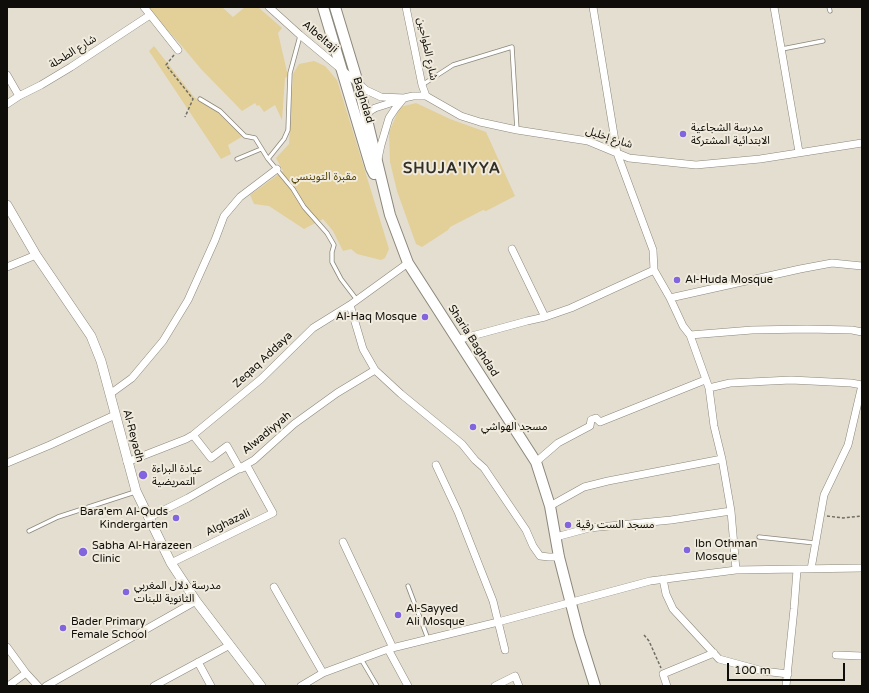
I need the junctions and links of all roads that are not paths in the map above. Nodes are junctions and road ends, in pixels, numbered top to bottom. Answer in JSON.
{"nodes":[{"id":1,"x":144,"y":7,"type":"edge"},
{"id":2,"x":269,"y":7,"type":"edge"},
{"id":3,"x":323,"y":7,"type":"edge"},
{"id":4,"x":335,"y":7,"type":"edge"},
{"id":5,"x":406,"y":7,"type":"edge"},
{"id":6,"x":593,"y":7,"type":"edge"},
{"id":7,"x":774,"y":7,"type":"edge"},
{"id":8,"x":150,"y":15,"type":"junction"},
{"id":9,"x":300,"y":35,"type":"junction"},
{"id":10,"x":823,"y":41,"type":"dead end"},
{"id":11,"x":782,"y":49,"type":"junction"},
{"id":12,"x":178,"y":50,"type":"road end"},
{"id":13,"x":342,"y":70,"type":"junction"},
{"id":14,"x":7,"y":75,"type":"edge"},
{"id":15,"x":358,"y":83,"type":"junction"},
{"id":16,"x":422,"y":85,"type":"junction"},
{"id":17,"x":19,"y":96,"type":"junction"},
{"id":18,"x":426,"y":96,"type":"junction"},
{"id":19,"x":404,"y":98,"type":"junction"},
{"id":20,"x":200,"y":99,"type":"dead end"},
{"id":21,"x":7,"y":104,"type":"edge"},
{"id":22,"x":366,"y":117,"type":"junction"},
{"id":23,"x":518,"y":130,"type":"junction"},
{"id":24,"x":862,"y":143,"type":"edge"},
{"id":25,"x":262,"y":149,"type":"junction"},
{"id":26,"x":799,"y":152,"type":"junction"},
{"id":27,"x":617,"y":153,"type":"junction"},
{"id":28,"x":268,"y":158,"type":"junction"},
{"id":29,"x":237,"y":159,"type":"dead end"},
{"id":30,"x":377,"y":165,"type":"junction"},
{"id":31,"x":277,"y":169,"type":"junction"},
{"id":32,"x":386,"y":198,"type":"junction"},
{"id":33,"x":7,"y":205,"type":"edge"},
{"id":34,"x":512,"y":249,"type":"dead end"},
{"id":35,"x":36,"y":255,"type":"junction"},
{"id":36,"x":408,"y":263,"type":"junction"},
{"id":37,"x":862,"y":266,"type":"edge"},
{"id":38,"x":7,"y":267,"type":"edge"},
{"id":39,"x":654,"y":270,"type":"junction"},
{"id":40,"x":670,"y":298,"type":"junction"},
{"id":41,"x":357,"y":300,"type":"junction"},
{"id":42,"x":350,"y":305,"type":"junction"},
{"id":43,"x":545,"y":317,"type":"junction"},
{"id":44,"x":862,"y":332,"type":"edge"},
{"id":45,"x":690,"y":335,"type":"junction"},
{"id":46,"x":458,"y":340,"type":"junction"},
{"id":47,"x":375,"y":370,"type":"junction"},
{"id":48,"x":705,"y":380,"type":"junction"},
{"id":49,"x":862,"y":385,"type":"edge"},
{"id":50,"x":709,"y":388,"type":"junction"},
{"id":51,"x":110,"y":394,"type":"junction"},
{"id":52,"x":115,"y":415,"type":"junction"},
{"id":53,"x":193,"y":435,"type":"junction"},
{"id":54,"x":722,"y":459,"type":"junction"},
{"id":55,"x":127,"y":462,"type":"junction"},
{"id":56,"x":536,"y":462,"type":"junction"},
{"id":57,"x":7,"y":463,"type":"edge"},
{"id":58,"x":436,"y":465,"type":"dead end"},
{"id":59,"x":240,"y":469,"type":"junction"},
{"id":60,"x":136,"y":491,"type":"junction"},
{"id":61,"x":550,"y":506,"type":"junction"},
{"id":62,"x":731,"y":511,"type":"junction"},
{"id":63,"x":148,"y":518,"type":"junction"},
{"id":64,"x":29,"y":531,"type":"dead end"},
{"id":65,"x":556,"y":537,"type":"junction"},
{"id":66,"x":759,"y":537,"type":"dead end"},
{"id":67,"x":343,"y":542,"type":"dead end"},
{"id":68,"x":816,"y":543,"type":"junction"},
{"id":69,"x":559,"y":556,"type":"junction"},
{"id":70,"x":171,"y":563,"type":"junction"},
{"id":71,"x":862,"y":568,"type":"edge"},
{"id":72,"x":811,"y":569,"type":"junction"},
{"id":73,"x":736,"y":570,"type":"junction"},
{"id":74,"x":797,"y":570,"type":"junction"},
{"id":75,"x":663,"y":579,"type":"junction"},
{"id":76,"x":408,"y":586,"type":"dead end"},
{"id":77,"x":274,"y":587,"type":"dead end"},
{"id":78,"x":196,"y":601,"type":"junction"},
{"id":79,"x":571,"y":603,"type":"junction"},
{"id":80,"x":498,"y":622,"type":"junction"},
{"id":81,"x":428,"y":640,"type":"junction"},
{"id":82,"x":230,"y":645,"type":"junction"},
{"id":83,"x":7,"y":647,"type":"edge"},
{"id":84,"x":391,"y":648,"type":"junction"},
{"id":85,"x":505,"y":650,"type":"dead end"},
{"id":86,"x":714,"y":653,"type":"junction"},
{"id":87,"x":836,"y":655,"type":"dead end"},
{"id":88,"x":862,"y":656,"type":"edge"},
{"id":89,"x":361,"y":659,"type":"junction"},
{"id":90,"x":198,"y":662,"type":"junction"},
{"id":91,"x":26,"y":673,"type":"junction"},
{"id":92,"x":323,"y":674,"type":"junction"},
{"id":93,"x":788,"y":674,"type":"junction"},
{"id":94,"x":8,"y":686,"type":"edge"},
{"id":95,"x":38,"y":686,"type":"edge"},
{"id":96,"x":46,"y":686,"type":"edge"},
{"id":97,"x":154,"y":686,"type":"edge"},
{"id":98,"x":211,"y":686,"type":"edge"},
{"id":99,"x":261,"y":686,"type":"edge"},
{"id":100,"x":301,"y":686,"type":"edge"},
{"id":101,"x":376,"y":686,"type":"edge"},
{"id":102,"x":408,"y":686,"type":"edge"},
{"id":103,"x":495,"y":686,"type":"edge"},
{"id":104,"x":519,"y":686,"type":"edge"},
{"id":105,"x":595,"y":686,"type":"edge"},
{"id":106,"x":666,"y":686,"type":"edge"},
{"id":107,"x":786,"y":686,"type":"edge"}],
"edges":[{"from":1,"to":8,"type":"street"},
{"from":2,"to":9,"type":"street","name":"Albeltaji"},
{"from":3,"to":13,"type":"main road","name":"Baghdad"},
{"from":4,"to":15,"type":"main road","name":"Sharia Baghdad"},
{"from":5,"to":16,"type":"street","name":"شارع الطواحين"},
{"from":6,"to":27,"type":"street"},
{"from":7,"to":11,"type":"street"},
{"from":8,"to":12,"type":"street"},
{"from":8,"to":17,"type":"street","name":"شارع الطحلة"},
{"from":9,"to":13,"type":"street","name":"Albeltaji"},
{"from":9,"to":28,"type":"lane"},
{"from":10,"to":11,"type":"lane"},
{"from":11,"to":26,"type":"street"},
{"from":13,"to":15,"type":"street","name":"Albeltaji"},
{"from":13,"to":32,"type":"main road","name":"Baghdad"},
{"from":14,"to":17,"type":"street"},
{"from":15,"to":19,"type":"street","name":"Albeltaji"},
{"from":15,"to":22,"type":"main road","name":"Sharia Baghdad"},
{"from":16,"to":18,"type":"street","name":"شارع الطواحين"},
{"from":16,"to":23,"type":"lane"},
{"from":17,"to":21,"type":"street","name":"شارع الطحلة"},
{"from":18,"to":19,"type":"street"},
{"from":18,"to":23,"type":"street","name":"شارع إخليل"},
{"from":19,"to":22,"type":"street"},
{"from":19,"to":30,"type":"street"},
{"from":20,"to":25,"type":"lane"},
{"from":22,"to":30,"type":"main road","name":"Sharia Baghdad"},
{"from":23,"to":27,"type":"street","name":"شارع إخليل"},
{"from":24,"to":26,"type":"street","name":"شارع إخليل"},
{"from":25,"to":28,"type":"lane"},
{"from":25,"to":29,"type":"lane"},
{"from":26,"to":27,"type":"street","name":"شارع إخليل"},
{"from":27,"to":39,"type":"street"},
{"from":28,"to":31,"type":"lane"},
{"from":30,"to":32,"type":"main road","name":"Sharia Baghdad"},
{"from":31,"to":41,"type":"lane"},
{"from":31,"to":51,"type":"street"},
{"from":32,"to":36,"type":"main road","name":"Sharia Baghdad"},
{"from":33,"to":35,"type":"street","name":"Al-Reyadh"},
{"from":34,"to":43,"type":"street"},
{"from":35,"to":38,"type":"street"},
{"from":35,"to":51,"type":"street","name":"Al-Reyadh"},
{"from":36,"to":41,"type":"street","name":"Zeqaq Addaya"},
{"from":36,"to":46,"type":"main road","name":"Sharia Baghdad"},
{"from":37,"to":40,"type":"street"},
{"from":39,"to":40,"type":"street"},
{"from":39,"to":43,"type":"street"},
{"from":40,"to":45,"type":"street"},
{"from":41,"to":42,"type":"street","name":"Zeqaq Addaya"},
{"from":42,"to":47,"type":"street"},
{"from":42,"to":53,"type":"street","name":"Zeqaq Addaya"},
{"from":43,"to":46,"type":"street"},
{"from":44,"to":45,"type":"street"},
{"from":45,"to":48,"type":"street"},
{"from":46,"to":56,"type":"main road","name":"Sharia Baghdad"},
{"from":47,"to":59,"type":"street","name":"Alwadiyyah"},
{"from":47,"to":69,"type":"street"},
{"from":48,"to":50,"type":"street"},
{"from":48,"to":56,"type":"street"},
{"from":49,"to":50,"type":"street"},
{"from":49,"to":68,"type":"street"},
{"from":50,"to":54,"type":"street"},
{"from":51,"to":52,"type":"street","name":"Al-Reyadh"},
{"from":52,"to":55,"type":"street","name":"Al-Reyadh"},
{"from":52,"to":57,"type":"street"},
{"from":53,"to":55,"type":"street","name":"Zeqaq Addaya"},
{"from":53,"to":59,"type":"street"},
{"from":54,"to":61,"type":"street"},
{"from":54,"to":62,"type":"street"},
{"from":55,"to":60,"type":"street","name":"Al-Reyadh"},
{"from":56,"to":61,"type":"main road","name":"Sharia Baghdad"},
{"from":58,"to":80,"type":"street"},
{"from":59,"to":63,"type":"street","name":"Alwadiyyah"},
{"from":59,"to":70,"type":"street","name":"Alghazali"},
{"from":60,"to":63,"type":"street","name":"Al-Reyadh"},
{"from":60,"to":64,"type":"lane"},
{"from":61,"to":65,"type":"main road","name":"Sharia Baghdad"},
{"from":62,"to":65,"type":"street"},
{"from":62,"to":73,"type":"street"},
{"from":63,"to":70,"type":"street","name":"Al-Reyadh"},
{"from":65,"to":69,"type":"main road","name":"Sharia Baghdad"},
{"from":66,"to":68,"type":"lane"},
{"from":67,"to":84,"type":"street"},
{"from":68,"to":72,"type":"street"},
{"from":69,"to":79,"type":"main road","name":"Sharia Baghdad"},
{"from":70,"to":78,"type":"street","name":"Al-Reyadh"},
{"from":71,"to":72,"type":"street"},
{"from":72,"to":74,"type":"street"},
{"from":73,"to":74,"type":"street"},
{"from":73,"to":75,"type":"street"},
{"from":74,"to":93,"type":"street"},
{"from":75,"to":79,"type":"street"},
{"from":75,"to":86,"type":"street"},
{"from":76,"to":81,"type":"lane"},
{"from":77,"to":92,"type":"street"},
{"from":78,"to":82,"type":"street","name":"Al-Reyadh"},
{"from":78,"to":96,"type":"street"},
{"from":79,"to":80,"type":"street"},
{"from":79,"to":105,"type":"main road","name":"Sharia Baghdad"},
{"from":80,"to":81,"type":"street"},
{"from":80,"to":85,"type":"street"},
{"from":81,"to":84,"type":"street"},
{"from":82,"to":90,"type":"street"},
{"from":82,"to":99,"type":"street","name":"Al-Reyadh"},
{"from":83,"to":91,"type":"street"},
{"from":84,"to":89,"type":"street"},
{"from":84,"to":102,"type":"street"},
{"from":86,"to":93,"type":"street"},
{"from":86,"to":106,"type":"street"},
{"from":87,"to":88,"type":"street"},
{"from":89,"to":92,"type":"street"},
{"from":89,"to":101,"type":"lane"},
{"from":90,"to":97,"type":"street"},
{"from":90,"to":98,"type":"street"},
{"from":91,"to":94,"type":"street"},
{"from":91,"to":95,"type":"street"},
{"from":92,"to":100,"type":"street"},
{"from":93,"to":107,"type":"street"},
{"from":103,"to":104,"type":"street"}]}
